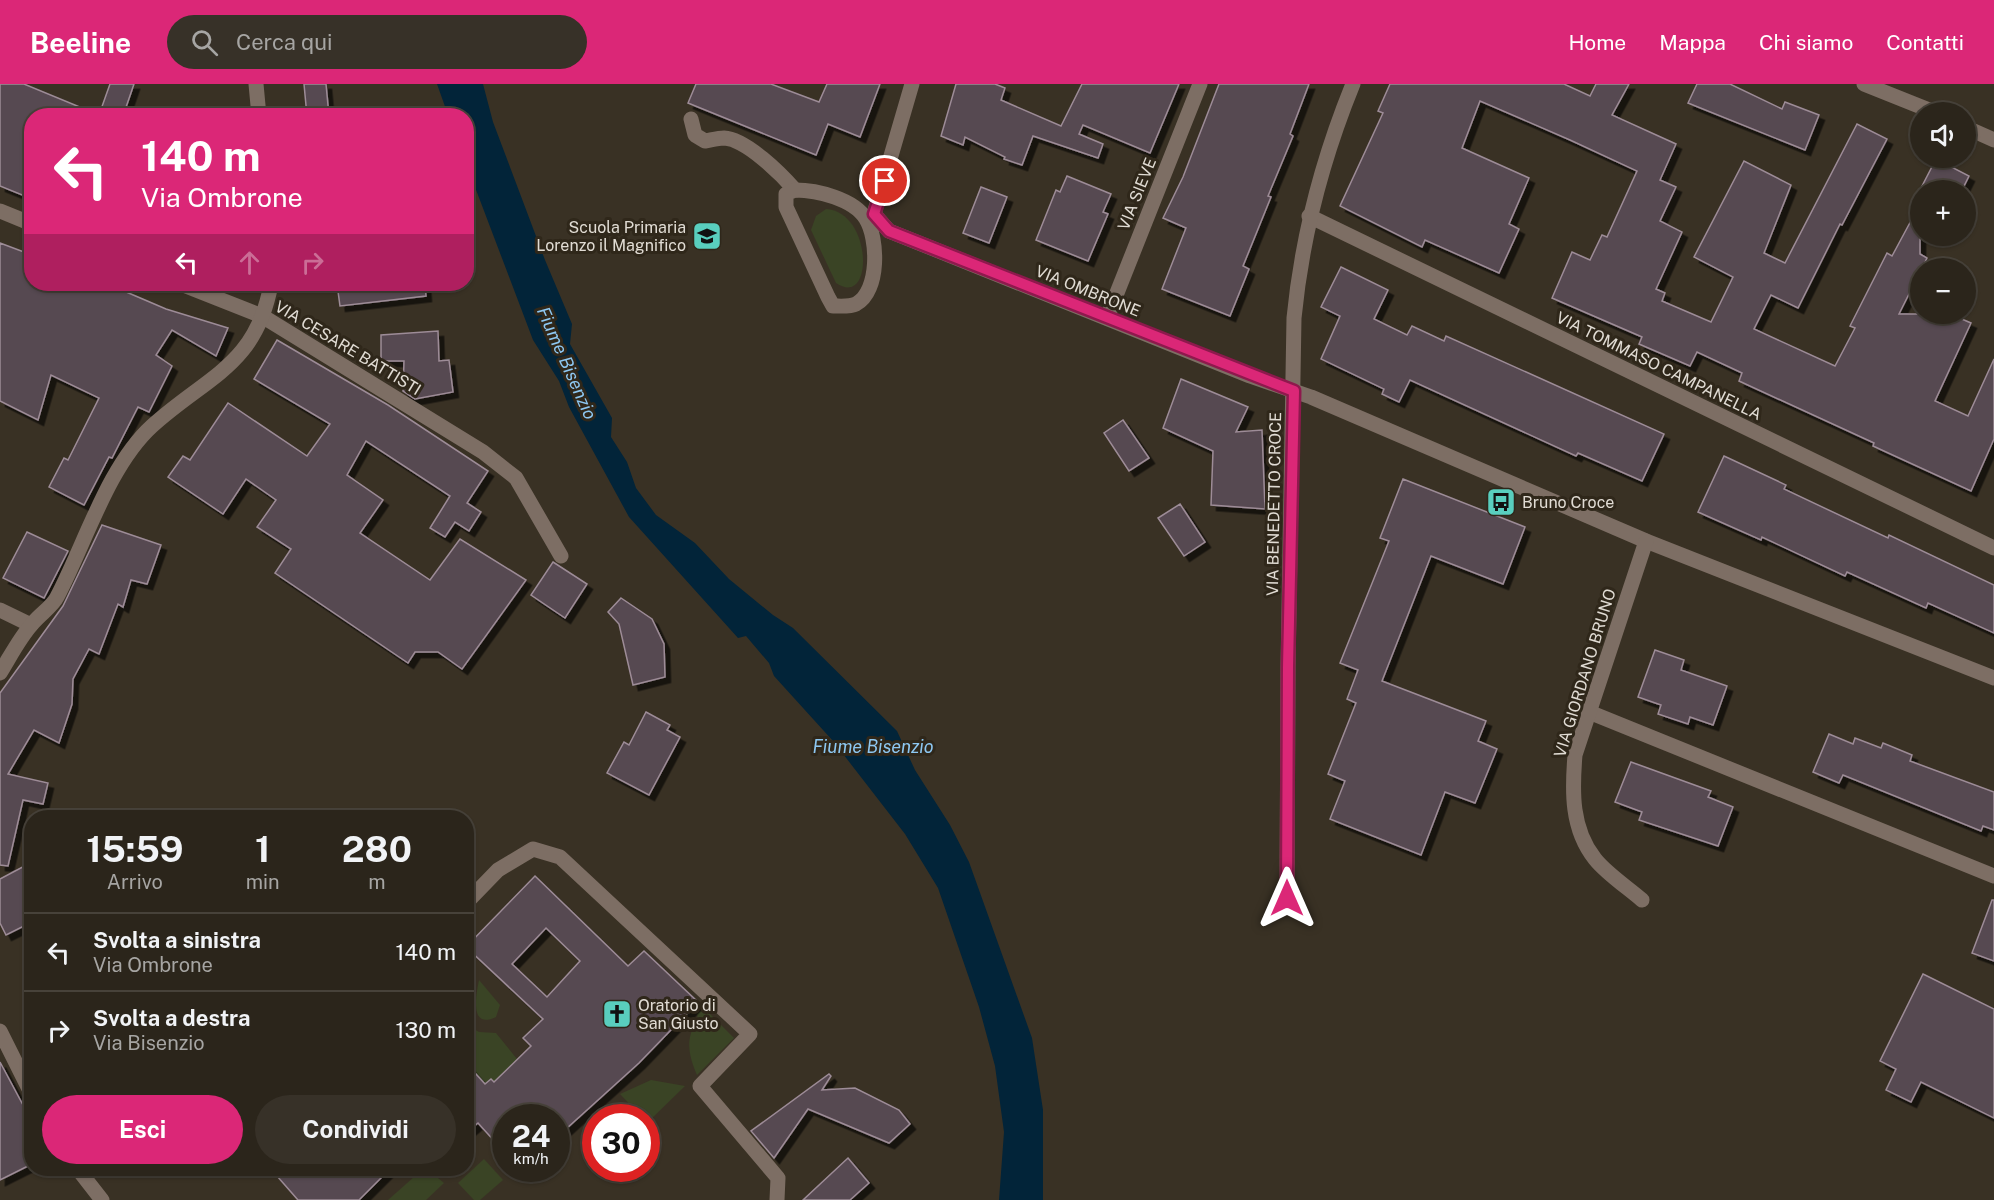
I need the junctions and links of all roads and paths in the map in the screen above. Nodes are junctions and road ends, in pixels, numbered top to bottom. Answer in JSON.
{"nodes":[{"id":1,"x":256,"y":84,"type":"edge"},
{"id":2,"x":912,"y":84,"type":"edge"},
{"id":3,"x":1200,"y":84,"type":"edge"},
{"id":4,"x":1353,"y":84,"type":"edge"},
{"id":5,"x":1864,"y":84,"type":"edge"},
{"id":6,"x":1910,"y":102,"type":"edge"},
{"id":7,"x":258,"y":108,"type":"edge"},
{"id":8,"x":690,"y":119,"type":"dead end"},
{"id":9,"x":1976,"y":132,"type":"edge"},
{"id":10,"x":1994,"y":140,"type":"edge"},
{"id":11,"x":795,"y":190,"type":"junction"},
{"id":12,"x":0,"y":211,"type":"edge"},
{"id":13,"x":870,"y":215,"type":"junction"},
{"id":14,"x":1309,"y":216,"type":"junction"},
{"id":15,"x":24,"y":221,"type":"edge"},
{"id":16,"x":198,"y":291,"type":"edge"},
{"id":17,"x":269,"y":291,"type":"edge"},
{"id":18,"x":261,"y":316,"type":"junction"},
{"id":19,"x":1107,"y":318,"type":"junction"},
{"id":20,"x":1294,"y":391,"type":"junction"},
{"id":21,"x":1646,"y":541,"type":"junction"},
{"id":22,"x":1994,"y":548,"type":"edge"},
{"id":23,"x":561,"y":556,"type":"dead end"},
{"id":24,"x":0,"y":610,"type":"edge"},
{"id":25,"x":31,"y":625,"type":"junction"},
{"id":26,"x":0,"y":673,"type":"edge"},
{"id":27,"x":1994,"y":678,"type":"edge"},
{"id":28,"x":1589,"y":712,"type":"junction"},
{"id":29,"x":1994,"y":876,"type":"edge"},
{"id":30,"x":474,"y":895,"type":"edge"},
{"id":31,"x":1287,"y":898,"type":"dead end"},
{"id":32,"x":1642,"y":900,"type":"dead end"},
{"id":33,"x":0,"y":1031,"type":"edge"},
{"id":34,"x":24,"y":1079,"type":"edge"},
{"id":35,"x":82,"y":1176,"type":"edge"},
{"id":36,"x":102,"y":1200,"type":"edge"},
{"id":37,"x":777,"y":1200,"type":"edge"}],
"edges":[{"from":1,"to":7,"type":"street"},
{"from":2,"to":13,"type":"street"},
{"from":3,"to":19,"type":"street","name":"VIA SIEVE"},
{"from":4,"to":14,"type":"street","name":"VIA BENEDETTO CROCE"},
{"from":5,"to":6,"type":"street"},
{"from":8,"to":11,"type":"street"},
{"from":9,"to":10,"type":"street"},
{"from":11,"to":13,"type":"street","name":"VIA OMBRONE"},
{"from":11,"to":13,"type":"street"},
{"from":12,"to":15,"type":"street"},
{"from":13,"to":19,"type":"street","name":"VIA OMBRONE"},
{"from":14,"to":20,"type":"street","name":"VIA BENEDETTO CROCE"},
{"from":14,"to":22,"type":"street","name":"VIA TOMMASO CAMPANELLA"},
{"from":16,"to":18,"type":"street"},
{"from":17,"to":18,"type":"street"},
{"from":18,"to":23,"type":"street","name":"VIA CESARE BATTISTI"},
{"from":18,"to":25,"type":"street","name":"VIA CESARE BATTISTI"},
{"from":19,"to":20,"type":"street","name":"VIA OMBRONE"},
{"from":20,"to":21,"type":"street"},
{"from":20,"to":31,"type":"street","name":"VIA BENEDETTO CROCE"},
{"from":21,"to":27,"type":"street"},
{"from":21,"to":28,"type":"street","name":"VIA GIORDANO BRUNO"},
{"from":24,"to":25,"type":"street"},
{"from":25,"to":26,"type":"street","name":"VIA CESARE BATTISTI"},
{"from":28,"to":29,"type":"street"},
{"from":28,"to":32,"type":"street","name":"VIA GIORDANO BRUNO"},
{"from":30,"to":37,"type":"street"},
{"from":33,"to":34,"type":"street"},
{"from":35,"to":36,"type":"street"}]}
